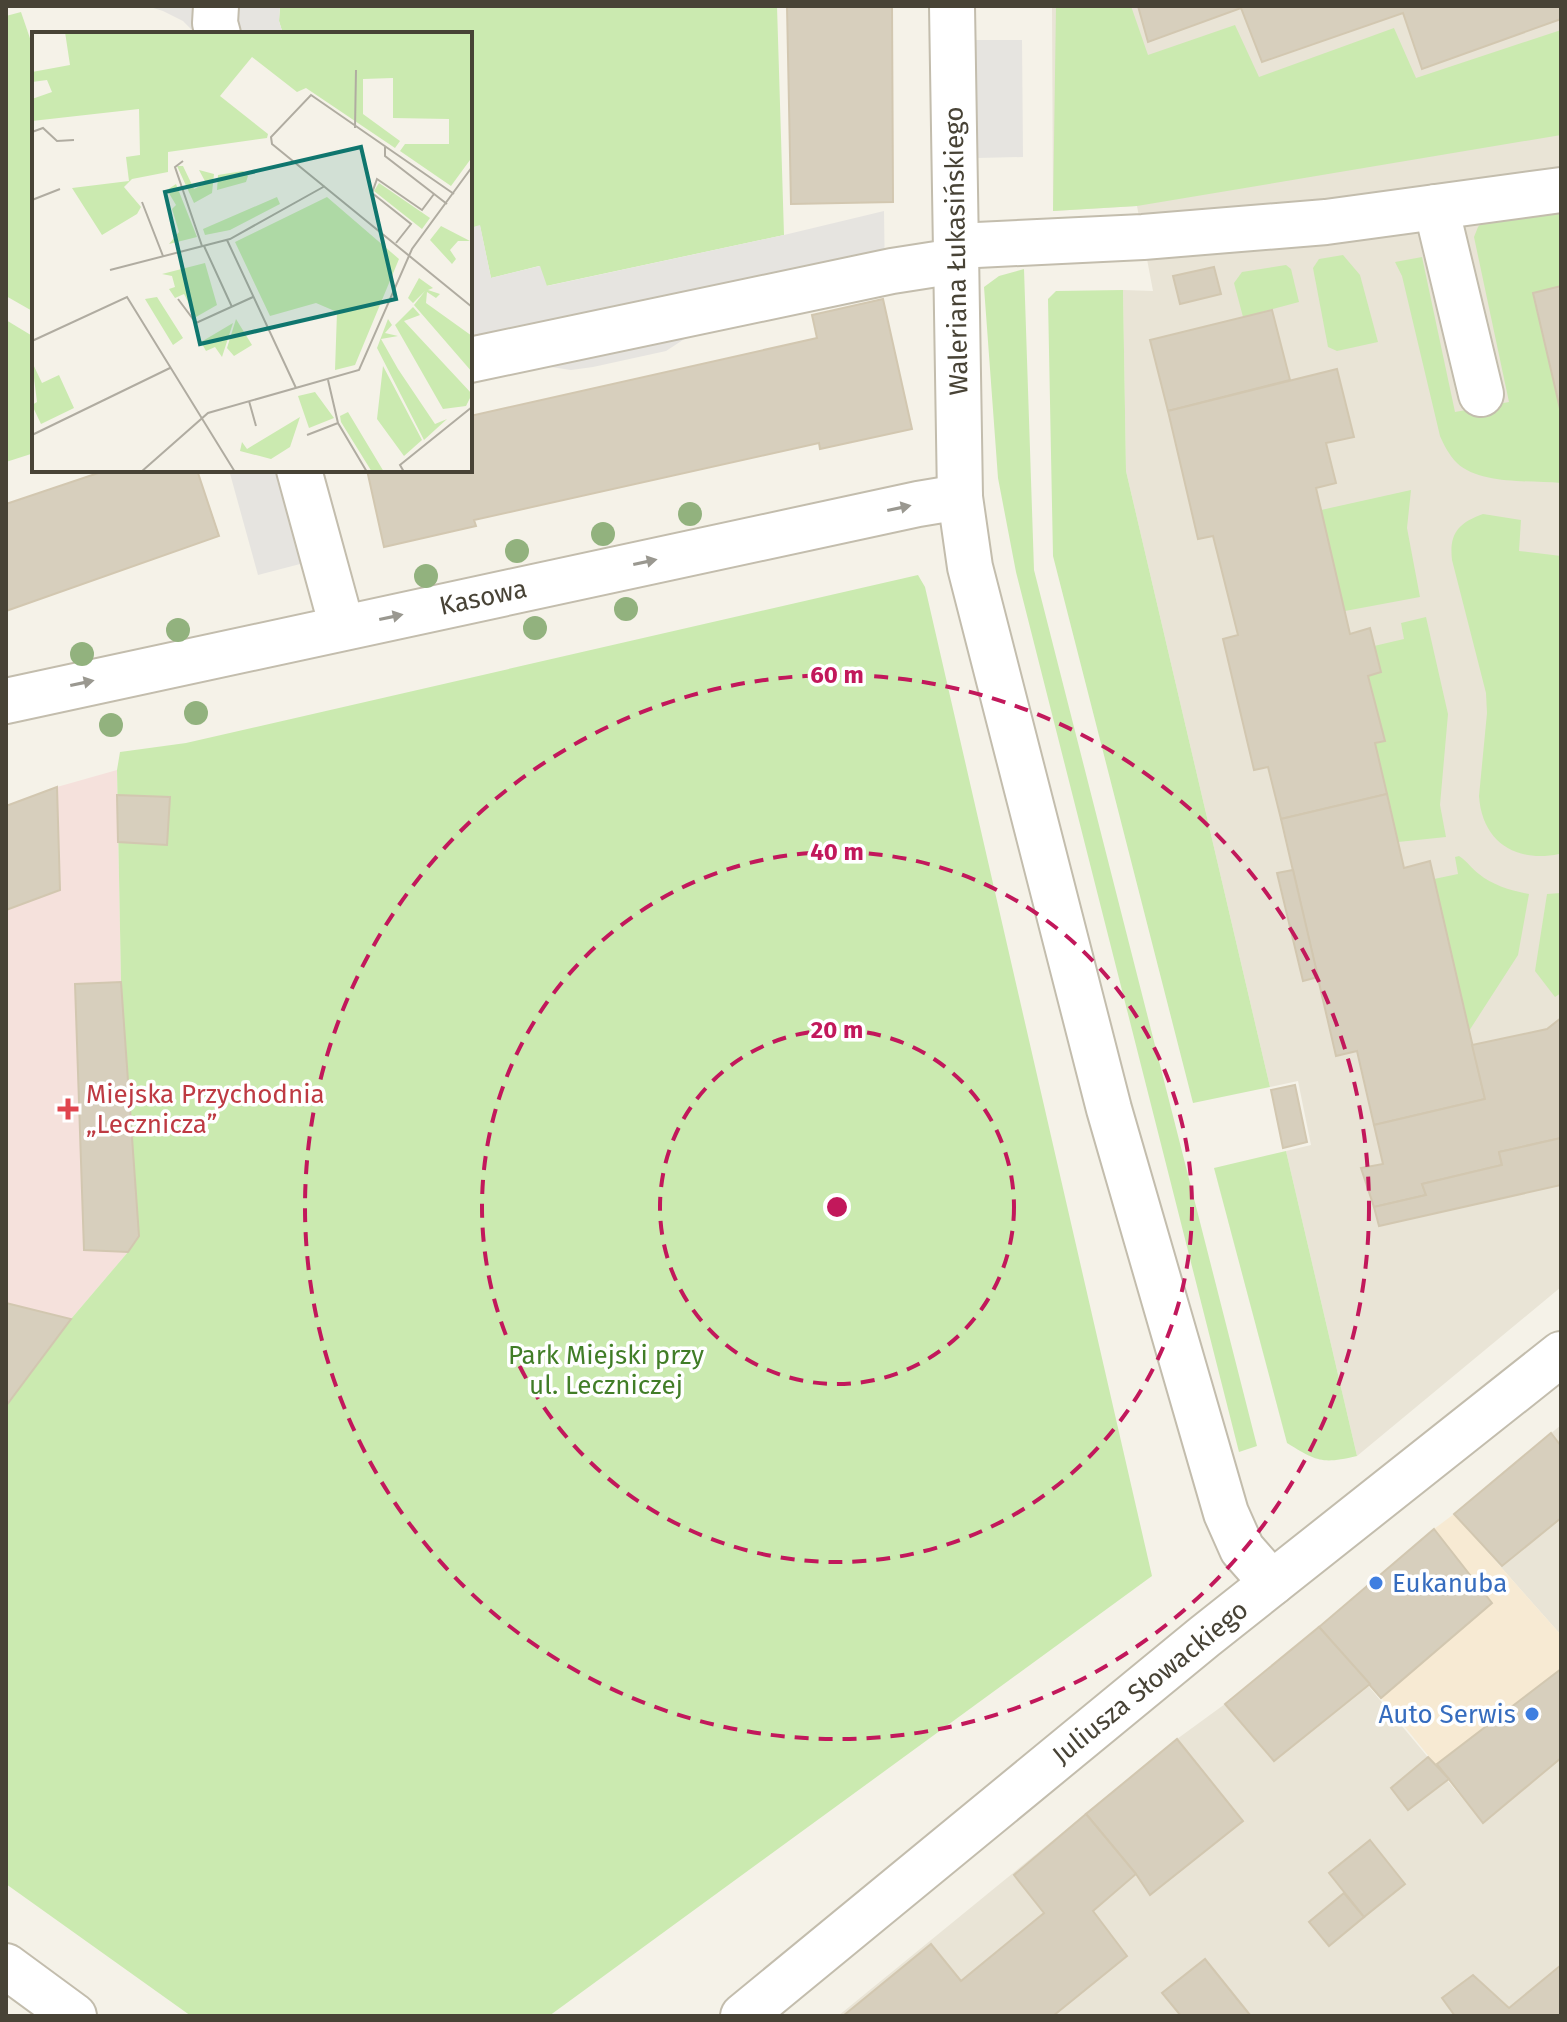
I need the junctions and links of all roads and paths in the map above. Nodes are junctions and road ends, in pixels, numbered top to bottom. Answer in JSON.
{"nodes":[{"id":1,"x":216,"y":6,"type":"edge"},
{"id":2,"x":952,"y":6,"type":"edge"},
{"id":3,"x":217,"y":32,"type":"edge"},
{"id":4,"x":1561,"y":190,"type":"edge"},
{"id":5,"x":1436,"y":207,"type":"junction"},
{"id":6,"x":956,"y":253,"type":"junction"},
{"id":7,"x":472,"y":360,"type":"edge"},
{"id":8,"x":1481,"y":394,"type":"dead end"},
{"id":9,"x":300,"y":472,"type":"edge"},
{"id":10,"x":960,"y":497,"type":"junction"},
{"id":11,"x":342,"y":627,"type":"junction"},
{"id":12,"x":6,"y":701,"type":"edge"},
{"id":13,"x":1561,"y":1354,"type":"edge"},
{"id":14,"x":1272,"y":1583,"type":"junction"},
{"id":15,"x":6,"y":1966,"type":"edge"},
{"id":16,"x":74,"y":2016,"type":"edge"},
{"id":17,"x":743,"y":2016,"type":"edge"}],
"edges":[{"from":1,"to":3,"type":"street"},
{"from":2,"to":6,"type":"street","name":"Waleriana Łukasińskiego"},
{"from":4,"to":5,"type":"street"},
{"from":5,"to":6,"type":"street"},
{"from":5,"to":8,"type":"street"},
{"from":6,"to":7,"type":"street"},
{"from":6,"to":10,"type":"street","name":"Waleriana Łukasińskiego"},
{"from":9,"to":11,"type":"street"},
{"from":11,"to":10,"type":"street","name":"Kasowa","one_way":true},
{"from":10,"to":14,"type":"street","name":"Waleriana Łukasińskiego"},
{"from":12,"to":11,"type":"street","name":"Kasowa","one_way":true},
{"from":13,"to":14,"type":"street","name":"Juliusza Słowackiego"},
{"from":14,"to":17,"type":"street","name":"Juliusza Słowackiego"},
{"from":15,"to":16,"type":"street"}]}
